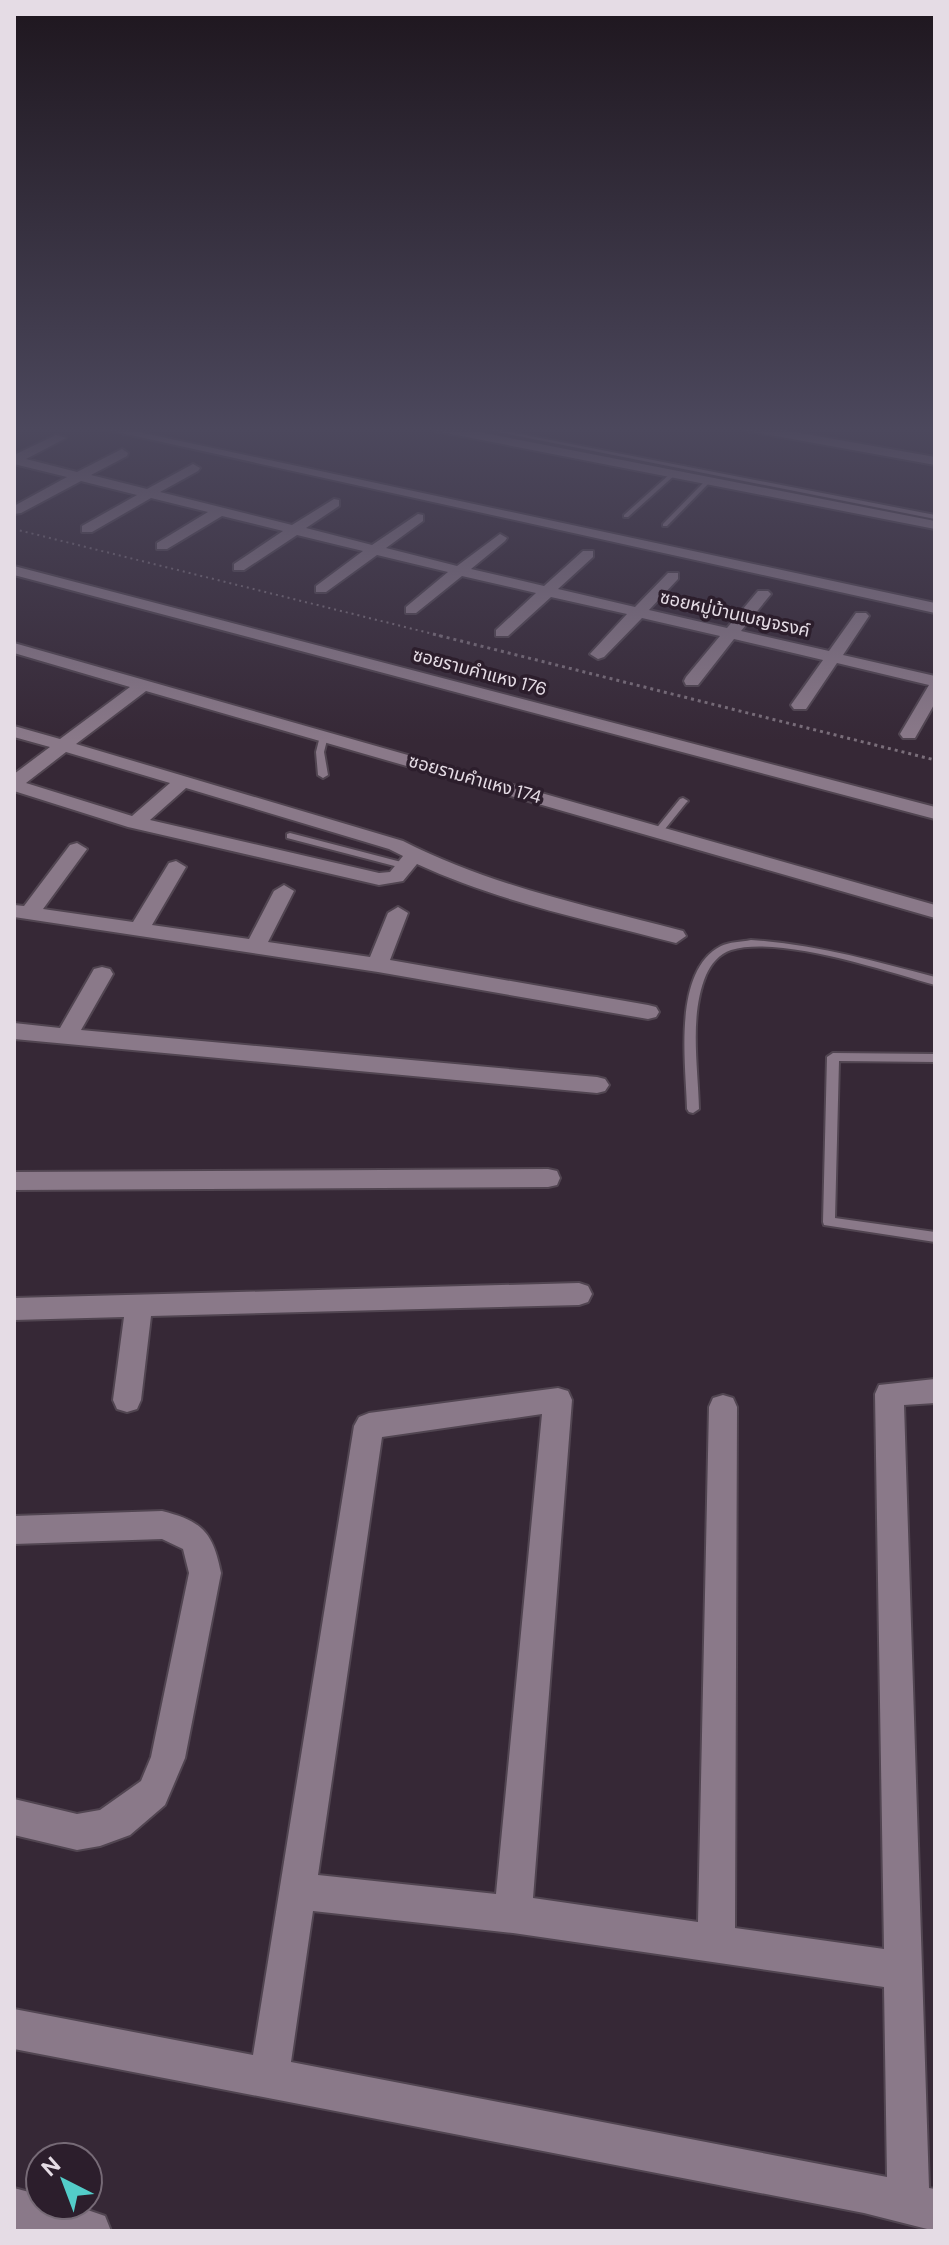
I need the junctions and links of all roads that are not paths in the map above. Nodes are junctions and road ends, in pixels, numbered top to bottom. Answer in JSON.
{"nodes":[{"id":1,"x":186,"y":532,"type":"edge"},
{"id":2,"x":290,"y":532,"type":"edge"},
{"id":3,"x":304,"y":532,"type":"edge"},
{"id":4,"x":399,"y":532,"type":"edge"},
{"id":5,"x":583,"y":532,"type":"edge"},
{"id":6,"x":500,"y":538,"type":"dead end"},
{"id":7,"x":162,"y":546,"type":"dead end"},
{"id":8,"x":373,"y":550,"type":"junction"},
{"id":9,"x":588,"y":554,"type":"dead end"},
{"id":10,"x":239,"y":567,"type":"dead end"},
{"id":11,"x":14,"y":570,"type":"edge"},
{"id":12,"x":460,"y":571,"type":"junction"},
{"id":13,"x":673,"y":576,"type":"dead end"},
{"id":14,"x":321,"y":589,"type":"dead end"},
{"id":15,"x":547,"y":591,"type":"junction"},
{"id":16,"x":763,"y":594,"type":"dead end"},
{"id":17,"x":935,"y":608,"type":"edge"},
{"id":18,"x":411,"y":610,"type":"dead end"},
{"id":19,"x":638,"y":612,"type":"junction"},
{"id":20,"x":861,"y":616,"type":"dead end"},
{"id":21,"x":502,"y":633,"type":"dead end"},
{"id":22,"x":733,"y":634,"type":"junction"},
{"id":23,"x":14,"y":648,"type":"edge"},
{"id":24,"x":598,"y":654,"type":"dead end"},
{"id":25,"x":832,"y":658,"type":"junction"},
{"id":26,"x":692,"y":681,"type":"dead end"},
{"id":27,"x":935,"y":681,"type":"edge"},
{"id":28,"x":143,"y":685,"type":"junction"},
{"id":29,"x":935,"y":688,"type":"edge"},
{"id":30,"x":800,"y":705,"type":"dead end"},
{"id":31,"x":14,"y":731,"type":"edge"},
{"id":32,"x":909,"y":734,"type":"dead end"},
{"id":33,"x":324,"y":736,"type":"junction"},
{"id":34,"x":62,"y":746,"type":"junction"},
{"id":35,"x":323,"y":775,"type":"dead end"},
{"id":36,"x":181,"y":783,"type":"junction"},
{"id":37,"x":14,"y":784,"type":"edge"},
{"id":38,"x":683,"y":801,"type":"dead end"},
{"id":39,"x":935,"y":813,"type":"edge"},
{"id":40,"x":135,"y":823,"type":"junction"},
{"id":41,"x":658,"y":832,"type":"junction"},
{"id":42,"x":290,"y":836,"type":"dead end"},
{"id":43,"x":77,"y":849,"type":"dead end"},
{"id":44,"x":409,"y":861,"type":"junction"},
{"id":45,"x":176,"y":867,"type":"dead end"},
{"id":46,"x":284,"y":891,"type":"dead end"},
{"id":47,"x":22,"y":912,"type":"edge"},
{"id":48,"x":935,"y":912,"type":"edge"},
{"id":49,"x":398,"y":913,"type":"dead end"},
{"id":50,"x":139,"y":930,"type":"junction"},
{"id":51,"x":676,"y":936,"type":"dead end"},
{"id":52,"x":255,"y":947,"type":"junction"},
{"id":53,"x":378,"y":965,"type":"junction"},
{"id":54,"x":102,"y":974,"type":"dead end"},
{"id":55,"x":935,"y":981,"type":"edge"},
{"id":56,"x":648,"y":1012,"type":"dead end"},
{"id":57,"x":14,"y":1031,"type":"edge"},
{"id":58,"x":66,"y":1036,"type":"junction"},
{"id":59,"x":935,"y":1058,"type":"edge"},
{"id":60,"x":597,"y":1085,"type":"dead end"},
{"id":61,"x":693,"y":1109,"type":"dead end"},
{"id":62,"x":548,"y":1178,"type":"dead end"},
{"id":63,"x":14,"y":1181,"type":"edge"},
{"id":64,"x":935,"y":1237,"type":"edge"},
{"id":65,"x":579,"y":1294,"type":"dead end"},
{"id":66,"x":139,"y":1304,"type":"junction"},
{"id":67,"x":14,"y":1309,"type":"edge"},
{"id":68,"x":935,"y":1391,"type":"edge"},
{"id":69,"x":127,"y":1400,"type":"dead end"},
{"id":70,"x":723,"y":1407,"type":"dead end"},
{"id":71,"x":14,"y":1530,"type":"edge"},
{"id":72,"x":14,"y":1817,"type":"edge"},
{"id":73,"x":297,"y":1891,"type":"junction"},
{"id":74,"x":513,"y":1914,"type":"junction"},
{"id":75,"x":716,"y":1944,"type":"junction"},
{"id":76,"x":903,"y":1971,"type":"junction"},
{"id":77,"x":14,"y":2029,"type":"edge"},
{"id":78,"x":269,"y":2078,"type":"junction"},
{"id":79,"x":922,"y":2207,"type":"edge"},
{"id":80,"x":14,"y":2209,"type":"edge"},
{"id":81,"x":90,"y":2231,"type":"edge"}],
"edges":[{"from":1,"to":7,"type":"street"},
{"from":2,"to":10,"type":"street"},
{"from":3,"to":8,"type":"street","name":"ซอยหมู่บ้านเบญจรงค์"},
{"from":4,"to":8,"type":"street"},
{"from":5,"to":17,"type":"street"},
{"from":6,"to":12,"type":"street"},
{"from":8,"to":12,"type":"street","name":"ซอยหมู่บ้านเบญจรงค์"},
{"from":8,"to":14,"type":"street"},
{"from":9,"to":15,"type":"street"},
{"from":11,"to":39,"type":"street","name":"ซอยรามคำแหง 176"},
{"from":12,"to":15,"type":"street","name":"ซอยหมู่บ้านเบญจรงค์"},
{"from":12,"to":18,"type":"street"},
{"from":13,"to":19,"type":"street"},
{"from":15,"to":19,"type":"street","name":"ซอยหมู่บ้านเบญจรงค์"},
{"from":15,"to":21,"type":"street"},
{"from":16,"to":22,"type":"street"},
{"from":19,"to":22,"type":"street","name":"ซอยหมู่บ้านเบญจรงค์"},
{"from":19,"to":24,"type":"street"},
{"from":20,"to":25,"type":"street"},
{"from":22,"to":25,"type":"street","name":"ซอยหมู่บ้านเบญจรงค์"},
{"from":22,"to":26,"type":"street"},
{"from":23,"to":28,"type":"street","name":"ซอยรามคำแหง 174"},
{"from":25,"to":27,"type":"street","name":"ซอยหมู่บ้านเบญจรงค์"},
{"from":25,"to":30,"type":"street"},
{"from":28,"to":33,"type":"street","name":"ซอยรามคำแหง 174"},
{"from":28,"to":34,"type":"street"},
{"from":29,"to":32,"type":"street"},
{"from":31,"to":34,"type":"street"},
{"from":33,"to":35,"type":"lane"},
{"from":33,"to":41,"type":"street","name":"ซอยรามคำแหง 174"},
{"from":34,"to":36,"type":"street"},
{"from":34,"to":37,"type":"street"},
{"from":36,"to":40,"type":"street"},
{"from":36,"to":44,"type":"street"},
{"from":37,"to":40,"type":"street"},
{"from":38,"to":41,"type":"lane"},
{"from":40,"to":44,"type":"street"},
{"from":41,"to":48,"type":"street","name":"ซอยรามคำแหง 174"},
{"from":42,"to":44,"type":"lane"},
{"from":43,"to":47,"type":"street"},
{"from":44,"to":51,"type":"street"},
{"from":45,"to":50,"type":"street"},
{"from":46,"to":52,"type":"street"},
{"from":47,"to":50,"type":"street"},
{"from":49,"to":53,"type":"street"},
{"from":50,"to":52,"type":"street"},
{"from":52,"to":53,"type":"street"},
{"from":53,"to":56,"type":"street"},
{"from":54,"to":58,"type":"street"},
{"from":55,"to":61,"type":"lane"},
{"from":57,"to":58,"type":"street"},
{"from":58,"to":60,"type":"street"},
{"from":59,"to":64,"type":"lane"},
{"from":62,"to":63,"type":"street"},
{"from":65,"to":66,"type":"street"},
{"from":66,"to":67,"type":"street"},
{"from":66,"to":69,"type":"street"},
{"from":68,"to":76,"type":"street"},
{"from":70,"to":75,"type":"street"},
{"from":71,"to":72,"type":"street"},
{"from":73,"to":74,"type":"street"},
{"from":73,"to":74,"type":"street"},
{"from":73,"to":78,"type":"street"},
{"from":74,"to":75,"type":"street"},
{"from":75,"to":76,"type":"street"},
{"from":76,"to":79,"type":"street"},
{"from":77,"to":78,"type":"street"},
{"from":78,"to":79,"type":"street"},
{"from":80,"to":81,"type":"street"}]}
